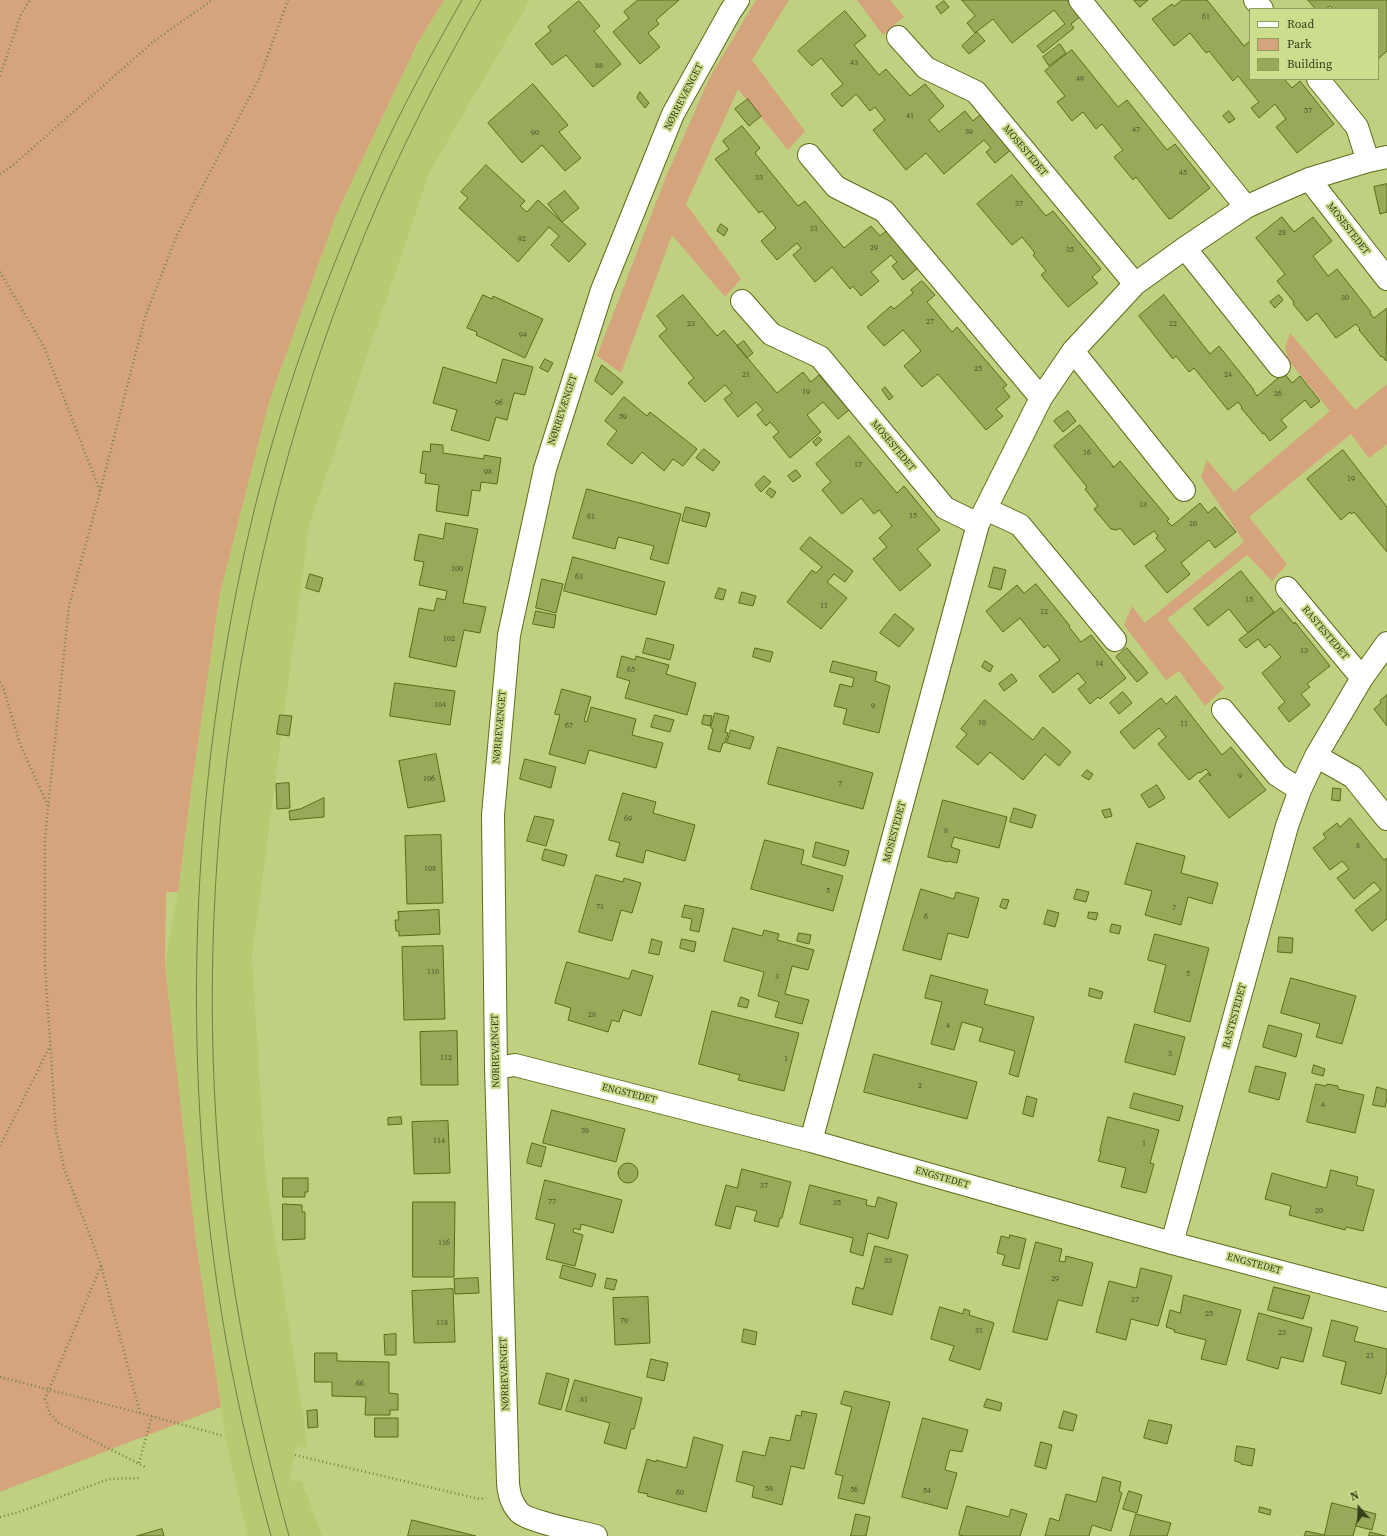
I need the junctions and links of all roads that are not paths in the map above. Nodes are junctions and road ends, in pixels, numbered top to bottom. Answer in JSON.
{"nodes":[{"id":1,"x":738,"y":0,"type":"edge"},
{"id":2,"x":1080,"y":0,"type":"edge"},
{"id":3,"x":1255,"y":0,"type":"edge"},
{"id":4,"x":1261,"y":8,"type":"edge"},
{"id":5,"x":898,"y":37,"type":"dead end"},
{"id":6,"x":1319,"y":80,"type":"edge"},
{"id":7,"x":809,"y":155,"type":"dead end"},
{"id":8,"x":1378,"y":159,"type":"edge"},
{"id":9,"x":1309,"y":179,"type":"junction"},
{"id":10,"x":1246,"y":207,"type":"junction"},
{"id":11,"x":1184,"y":248,"type":"junction"},
{"id":12,"x":1387,"y":279,"type":"edge"},
{"id":13,"x":1135,"y":284,"type":"junction"},
{"id":14,"x":742,"y":301,"type":"dead end"},
{"id":15,"x":1073,"y":351,"type":"junction"},
{"id":16,"x":1279,"y":366,"type":"dead end"},
{"id":17,"x":1041,"y":398,"type":"junction"},
{"id":18,"x":1184,"y":490,"type":"dead end"},
{"id":19,"x":982,"y":516,"type":"junction"},
{"id":20,"x":1287,"y":588,"type":"dead end"},
{"id":21,"x":1115,"y":640,"type":"dead end"},
{"id":22,"x":1387,"y":643,"type":"edge"},
{"id":23,"x":1362,"y":678,"type":"junction"},
{"id":24,"x":1223,"y":710,"type":"dead end"},
{"id":25,"x":1316,"y":756,"type":"junction"},
{"id":26,"x":1300,"y":790,"type":"junction"},
{"id":27,"x":1387,"y":819,"type":"edge"},
{"id":28,"x":496,"y":1068,"type":"junction"},
{"id":29,"x":811,"y":1141,"type":"junction"},
{"id":30,"x":1172,"y":1243,"type":"junction"},
{"id":31,"x":1387,"y":1300,"type":"edge"},
{"id":32,"x":596,"y":1536,"type":"edge"}],
"edges":[{"from":1,"to":28,"type":"street","name":"NØRREVÆNGET"},
{"from":2,"to":10,"type":"street"},
{"from":3,"to":4,"type":"street"},
{"from":5,"to":13,"type":"street","name":"MOSESTEDET"},
{"from":6,"to":8,"type":"street","name":"MOSESTEDET"},
{"from":7,"to":17,"type":"street"},
{"from":8,"to":9,"type":"street","name":"MOSESTEDET"},
{"from":9,"to":10,"type":"street","name":"MOSESTEDET"},
{"from":9,"to":12,"type":"street","name":"MOSESTEDET"},
{"from":10,"to":11,"type":"street","name":"MOSESTEDET"},
{"from":11,"to":13,"type":"street","name":"MOSESTEDET"},
{"from":11,"to":16,"type":"street"},
{"from":13,"to":15,"type":"street","name":"MOSESTEDET"},
{"from":14,"to":19,"type":"street","name":"MOSESTEDET"},
{"from":15,"to":17,"type":"street","name":"MOSESTEDET"},
{"from":15,"to":18,"type":"street"},
{"from":17,"to":19,"type":"street","name":"MOSESTEDET"},
{"from":19,"to":21,"type":"street","name":"MOSESTEDET"},
{"from":19,"to":29,"type":"street","name":"MOSESTEDET"},
{"from":20,"to":23,"type":"street","name":"RASTESTEDET"},
{"from":22,"to":23,"type":"street","name":"RASTESTEDET"},
{"from":23,"to":25,"type":"street","name":"RASTESTEDET"},
{"from":24,"to":26,"type":"street"},
{"from":25,"to":26,"type":"street","name":"RASTESTEDET"},
{"from":25,"to":27,"type":"street"},
{"from":26,"to":30,"type":"street","name":"RASTESTEDET"},
{"from":28,"to":29,"type":"street","name":"ENGSTEDET"},
{"from":28,"to":32,"type":"street","name":"NØRREVÆNGET"},
{"from":29,"to":30,"type":"street","name":"ENGSTEDET"},
{"from":30,"to":31,"type":"street","name":"ENGSTEDET"}]}
